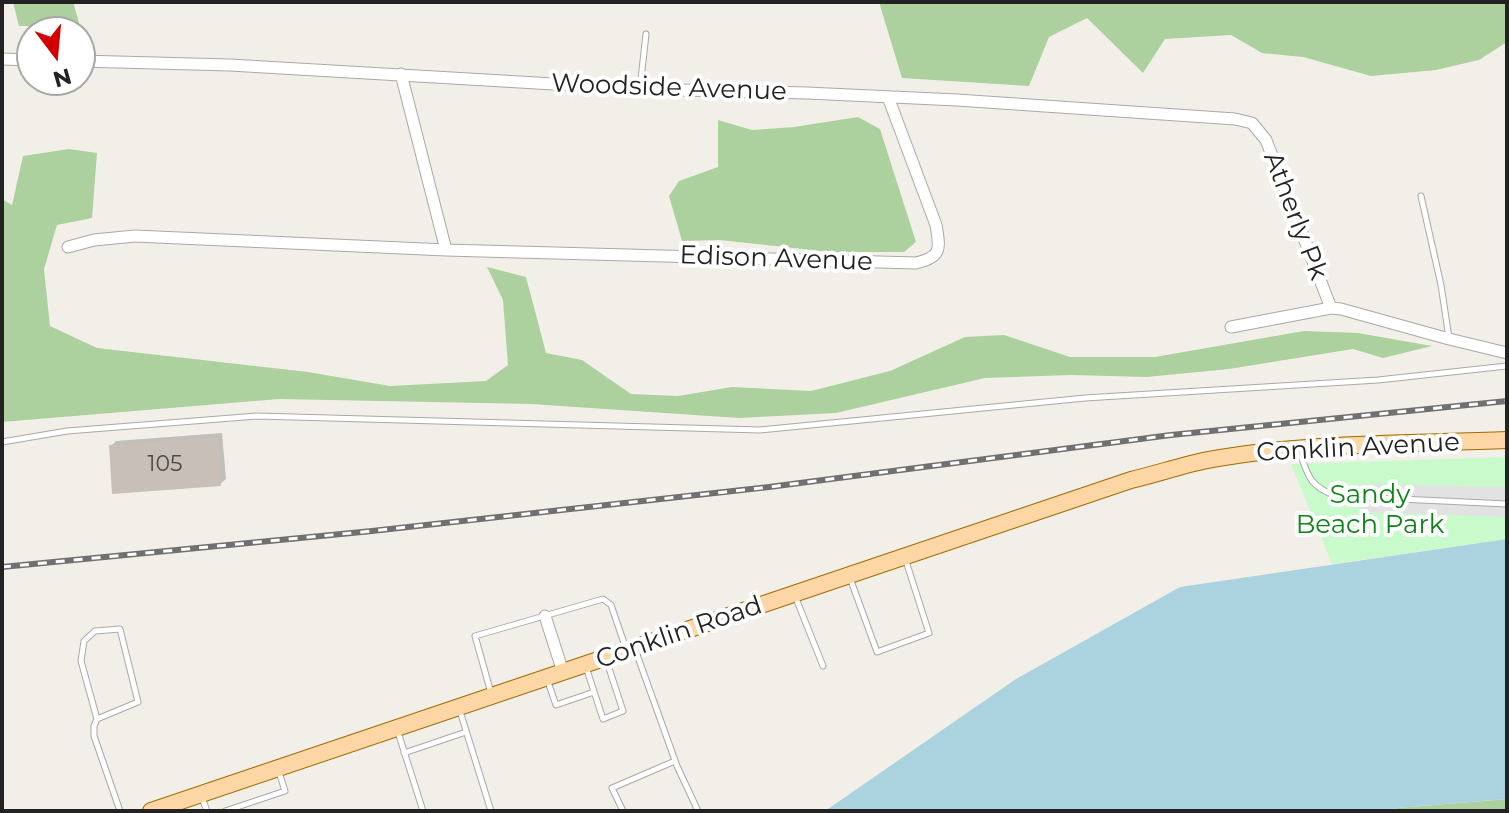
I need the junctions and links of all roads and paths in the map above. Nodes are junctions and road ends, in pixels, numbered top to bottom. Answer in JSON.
{"nodes":[{"id":1,"x":646,"y":34,"type":"dead end"},
{"id":2,"x":96,"y":61,"type":"edge"},
{"id":3,"x":401,"y":74,"type":"junction"},
{"id":4,"x":639,"y":89,"type":"junction"},
{"id":5,"x":888,"y":97,"type":"junction"},
{"id":6,"x":1256,"y":126,"type":"joint"},
{"id":7,"x":1421,"y":196,"type":"dead end"},
{"id":8,"x":68,"y":247,"type":"dead end"},
{"id":9,"x":446,"y":250,"type":"junction"},
{"id":10,"x":1331,"y":308,"type":"junction"},
{"id":11,"x":1231,"y":327,"type":"dead end"},
{"id":12,"x":1449,"y":339,"type":"junction"},
{"id":13,"x":1507,"y":353,"type":"edge"},
{"id":14,"x":1507,"y":366,"type":"edge"},
{"id":15,"x":1507,"y":440,"type":"edge"},
{"id":16,"x":2,"y":442,"type":"edge"},
{"id":17,"x":1299,"y":449,"type":"junction"},
{"id":18,"x":1209,"y":460,"type":"joint"},
{"id":19,"x":1507,"y":504,"type":"edge"},
{"id":20,"x":905,"y":557,"type":"junction"},
{"id":21,"x":849,"y":576,"type":"junction"},
{"id":22,"x":794,"y":594,"type":"junction"},
{"id":23,"x":545,"y":616,"type":"junction"},
{"id":24,"x":630,"y":649,"type":"junction"},
{"id":25,"x":605,"y":658,"type":"junction"},
{"id":26,"x":585,"y":665,"type":"junction"},
{"id":27,"x":823,"y":666,"type":"dead end"},
{"id":28,"x":563,"y":672,"type":"junction"},
{"id":29,"x":547,"y":678,"type":"junction"},
{"id":30,"x":594,"y":692,"type":"junction"},
{"id":31,"x":492,"y":696,"type":"junction"},
{"id":32,"x":459,"y":707,"type":"junction"},
{"id":33,"x":97,"y":719,"type":"junction"},
{"id":34,"x":397,"y":728,"type":"junction"},
{"id":35,"x":466,"y":732,"type":"junction"},
{"id":36,"x":404,"y":753,"type":"junction"},
{"id":37,"x":675,"y":761,"type":"junction"},
{"id":38,"x":278,"y":768,"type":"junction"},
{"id":39,"x":201,"y":794,"type":"junction"},
{"id":40,"x":120,"y":811,"type":"edge"},
{"id":41,"x":151,"y":811,"type":"edge"},
{"id":42,"x":207,"y":811,"type":"edge"},
{"id":43,"x":225,"y":811,"type":"edge"},
{"id":44,"x":423,"y":811,"type":"edge"},
{"id":45,"x":491,"y":811,"type":"edge"},
{"id":46,"x":623,"y":811,"type":"edge"},
{"id":47,"x":698,"y":811,"type":"edge"}],
"edges":[{"from":1,"to":4,"type":"lane"},
{"from":2,"to":3,"type":"street","name":"Woodside Avenue"},
{"from":3,"to":4,"type":"street","name":"Woodside Avenue"},
{"from":3,"to":9,"type":"street"},
{"from":4,"to":5,"type":"street","name":"Woodside Avenue"},
{"from":5,"to":6,"type":"street","name":"Woodside Avenue"},
{"from":5,"to":9,"type":"street","name":"Edison Avenue"},
{"from":6,"to":10,"type":"street","name":"Atherly Pk"},
{"from":7,"to":12,"type":"lane"},
{"from":8,"to":9,"type":"street","name":"Edison Avenue"},
{"from":10,"to":11,"type":"street"},
{"from":10,"to":12,"type":"street"},
{"from":12,"to":13,"type":"street"},
{"from":14,"to":16,"type":"lane"},
{"from":15,"to":17,"type":"main road","name":"Conklin Avenue"},
{"from":17,"to":18,"type":"main road","name":"Conklin Avenue"},
{"from":17,"to":19,"type":"lane"},
{"from":18,"to":20,"type":"main road","name":"Conklin Road"},
{"from":20,"to":21,"type":"main road","name":"Conklin Road"},
{"from":20,"to":21,"type":"lane"},
{"from":21,"to":22,"type":"main road","name":"Conklin Road"},
{"from":22,"to":24,"type":"main road","name":"Conklin Road"},
{"from":22,"to":27,"type":"lane"},
{"from":23,"to":24,"type":"lane"},
{"from":23,"to":28,"type":"street"},
{"from":23,"to":31,"type":"lane"},
{"from":24,"to":25,"type":"main road","name":"Conklin Road"},
{"from":24,"to":37,"type":"lane"},
{"from":25,"to":26,"type":"main road","name":"Conklin Road"},
{"from":25,"to":30,"type":"lane"},
{"from":26,"to":28,"type":"main road","name":"Conklin Road"},
{"from":26,"to":30,"type":"lane"},
{"from":28,"to":29,"type":"main road","name":"Conklin Road"},
{"from":29,"to":30,"type":"lane"},
{"from":29,"to":31,"type":"main road","name":"Conklin Road"},
{"from":31,"to":32,"type":"main road","name":"Conklin Road"},
{"from":32,"to":34,"type":"main road","name":"Conklin Road"},
{"from":32,"to":35,"type":"lane"},
{"from":33,"to":33,"type":"lane"},
{"from":33,"to":40,"type":"lane"},
{"from":34,"to":36,"type":"lane"},
{"from":34,"to":38,"type":"main road","name":"Conklin Road"},
{"from":35,"to":36,"type":"lane"},
{"from":35,"to":45,"type":"lane"},
{"from":36,"to":44,"type":"lane"},
{"from":37,"to":46,"type":"lane"},
{"from":37,"to":47,"type":"lane"},
{"from":38,"to":39,"type":"main road","name":"Conklin Road"},
{"from":38,"to":43,"type":"lane"},
{"from":39,"to":41,"type":"main road","name":"Conklin Road"},
{"from":39,"to":42,"type":"lane"}]}
